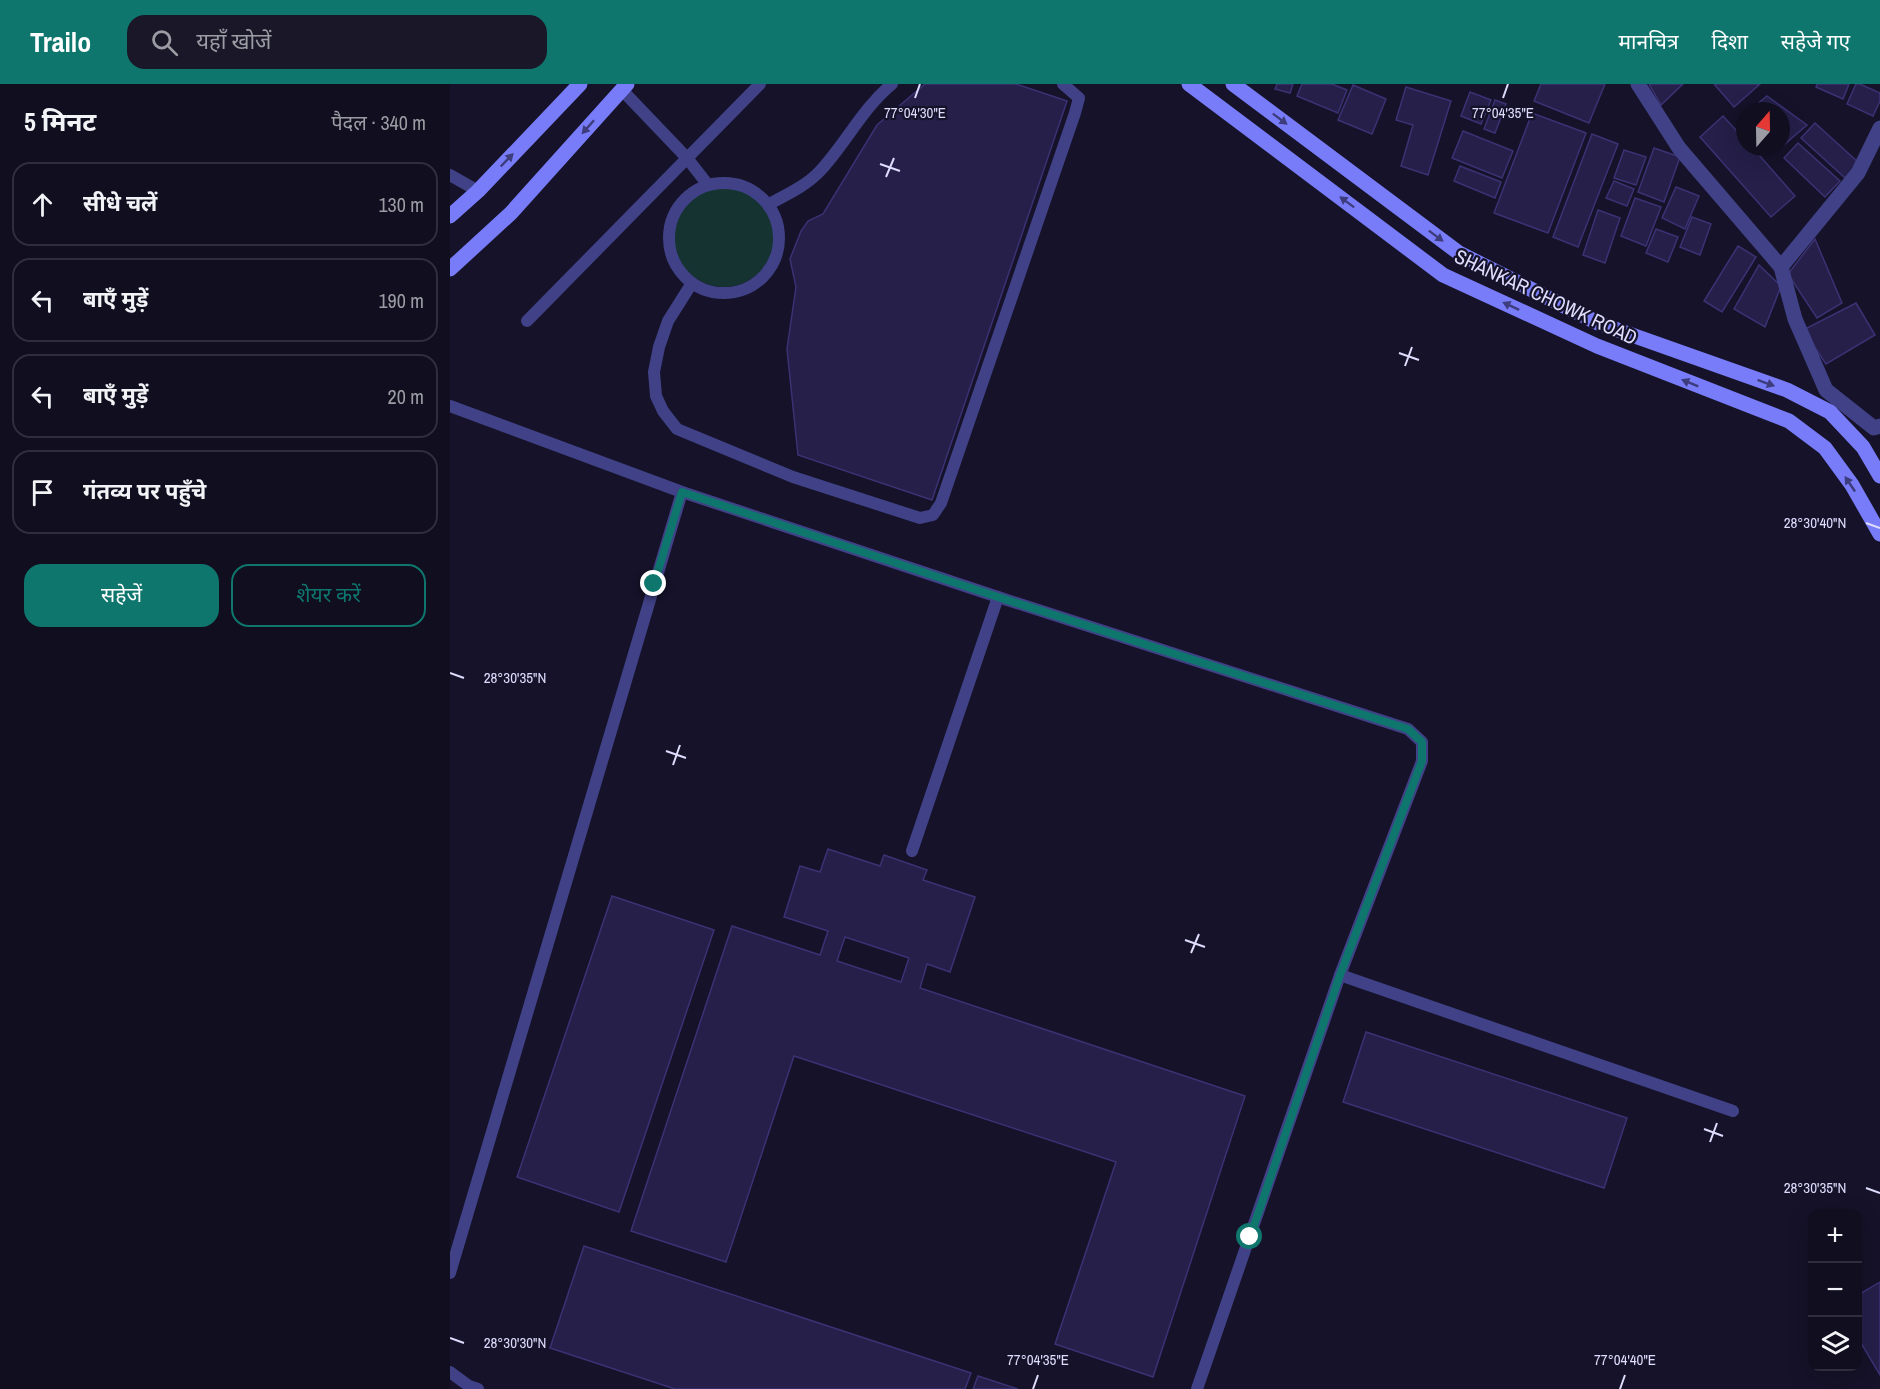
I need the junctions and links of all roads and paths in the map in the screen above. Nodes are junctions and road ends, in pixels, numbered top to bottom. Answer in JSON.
{"nodes":[{"id":1,"x":580,"y":84,"type":"edge"},
{"id":2,"x":760,"y":84,"type":"edge"},
{"id":3,"x":892,"y":84,"type":"edge"},
{"id":4,"x":1063,"y":84,"type":"edge"},
{"id":5,"x":1080,"y":84,"type":"edge"},
{"id":6,"x":1189,"y":84,"type":"edge"},
{"id":7,"x":1233,"y":84,"type":"edge"},
{"id":8,"x":1638,"y":84,"type":"edge"},
{"id":9,"x":625,"y":87,"type":"edge"},
{"id":10,"x":1079,"y":98,"type":"junction"},
{"id":11,"x":1880,"y":128,"type":"edge"},
{"id":12,"x":687,"y":158,"type":"junction"},
{"id":13,"x":450,"y":175,"type":"edge"},
{"id":14,"x":708,"y":185,"type":"junction"},
{"id":15,"x":478,"y":191,"type":"junction"},
{"id":16,"x":769,"y":204,"type":"junction"},
{"id":17,"x":450,"y":216,"type":"edge"},
{"id":18,"x":1781,"y":267,"type":"junction"},
{"id":19,"x":450,"y":269,"type":"edge"},
{"id":20,"x":692,"y":283,"type":"junction"},
{"id":21,"x":527,"y":321,"type":"dead end"},
{"id":22,"x":450,"y":406,"type":"edge"},
{"id":23,"x":1880,"y":426,"type":"edge"},
{"id":24,"x":1880,"y":476,"type":"edge"},
{"id":25,"x":682,"y":492,"type":"junction"},
{"id":26,"x":1880,"y":534,"type":"edge"},
{"id":27,"x":998,"y":597,"type":"junction"},
{"id":28,"x":912,"y":851,"type":"dead end"},
{"id":29,"x":1340,"y":975,"type":"junction"},
{"id":30,"x":1733,"y":1111,"type":"dead end"},
{"id":31,"x":450,"y":1273,"type":"edge"},
{"id":32,"x":450,"y":1372,"type":"edge"},
{"id":33,"x":478,"y":1389,"type":"edge"},
{"id":34,"x":1197,"y":1389,"type":"edge"}],
"edges":[{"from":15,"to":1,"type":"main road","one_way":true},
{"from":2,"to":12,"type":"lane"},
{"from":3,"to":16,"type":"lane"},
{"from":4,"to":10,"type":"lane"},
{"from":5,"to":10,"type":"lane"},
{"from":26,"to":6,"type":"main road","name":"SHANKAR CHOWK ROAD","one_way":true},
{"from":7,"to":24,"type":"main road","name":"SHANKAR CHOWK ROAD","one_way":true},
{"from":8,"to":18,"type":"street"},
{"from":9,"to":12,"type":"lane"},
{"from":9,"to":19,"type":"main road","one_way":true},
{"from":10,"to":20,"type":"lane"},
{"from":11,"to":18,"type":"street"},
{"from":12,"to":14,"type":"lane"},
{"from":12,"to":21,"type":"lane"},
{"from":13,"to":15,"type":"lane"},
{"from":14,"to":16,"type":"lane"},
{"from":14,"to":20,"type":"lane"},
{"from":15,"to":17,"type":"main road"},
{"from":16,"to":20,"type":"lane"},
{"from":18,"to":23,"type":"street"},
{"from":22,"to":25,"type":"lane"},
{"from":25,"to":27,"type":"lane"},
{"from":25,"to":31,"type":"lane"},
{"from":27,"to":28,"type":"lane"},
{"from":27,"to":29,"type":"lane"},
{"from":29,"to":30,"type":"lane"},
{"from":29,"to":34,"type":"lane"},
{"from":32,"to":33,"type":"lane"}]}
